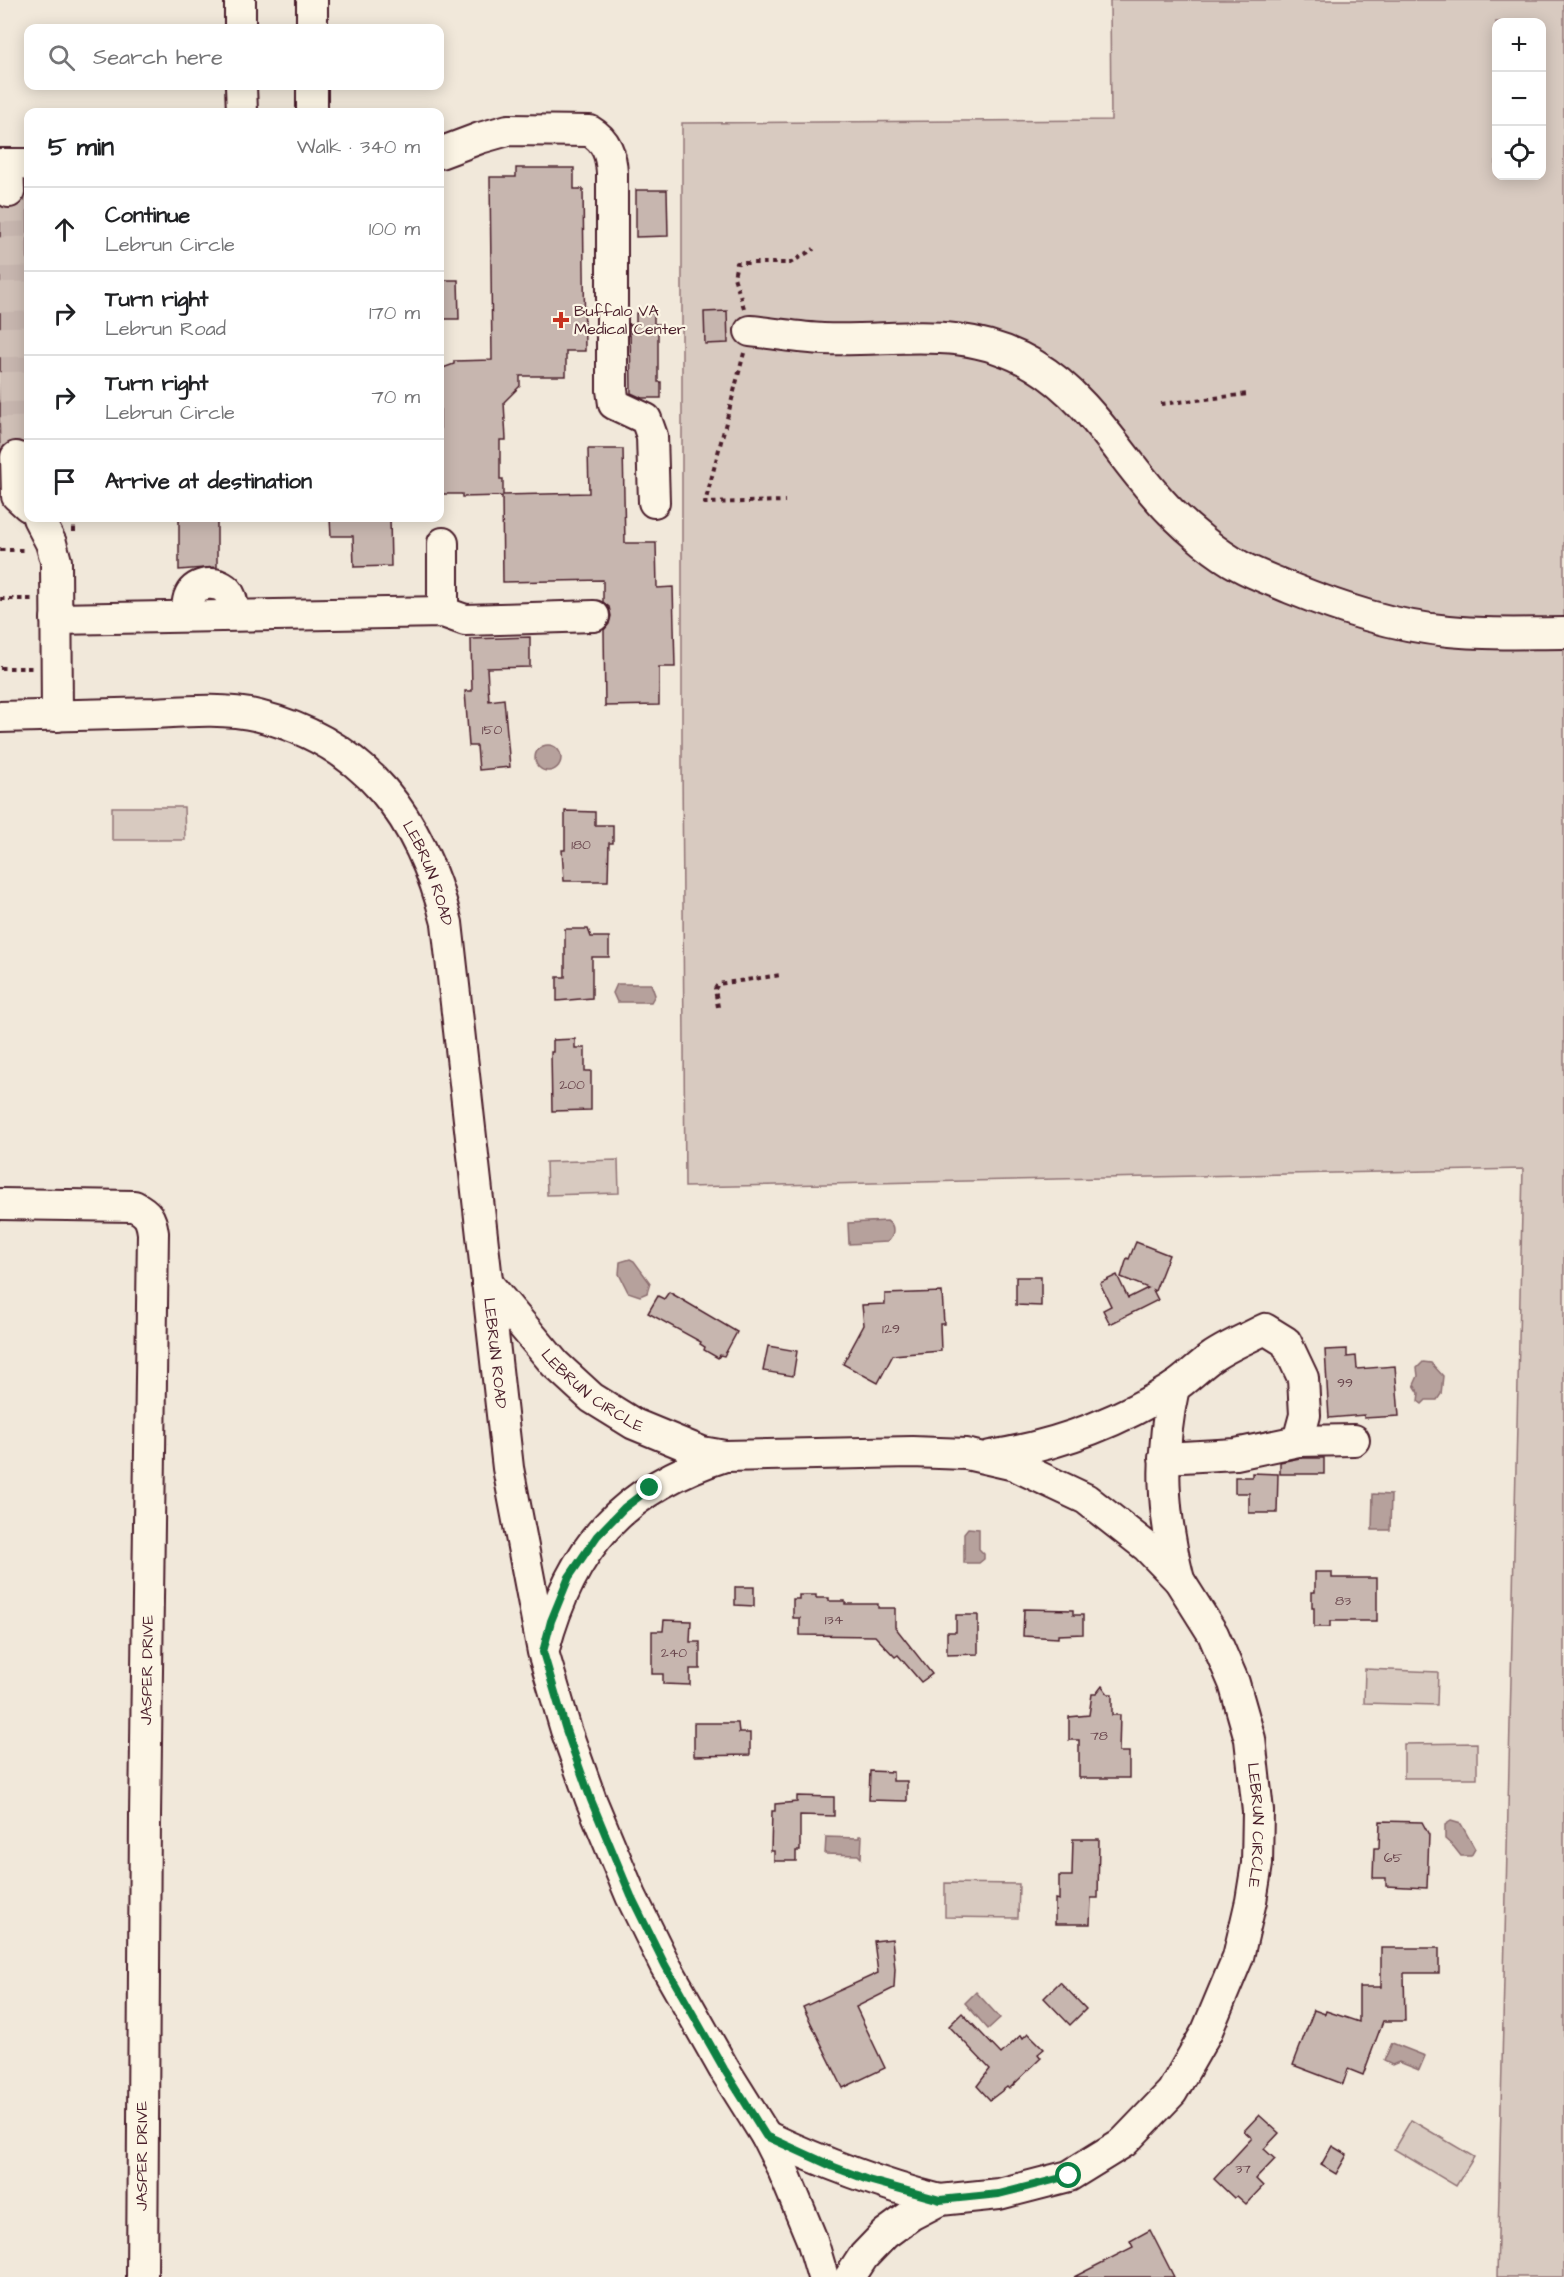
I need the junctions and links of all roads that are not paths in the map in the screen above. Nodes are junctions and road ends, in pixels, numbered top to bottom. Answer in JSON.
{"nodes":[{"id":1,"x":240,"y":0,"type":"edge"},
{"id":2,"x":312,"y":0,"type":"edge"},
{"id":3,"x":240,"y":24,"type":"edge"},
{"id":4,"x":312,"y":24,"type":"edge"},
{"id":5,"x":241,"y":90,"type":"edge"},
{"id":6,"x":312,"y":90,"type":"edge"},
{"id":7,"x":242,"y":108,"type":"edge"},
{"id":8,"x":312,"y":108,"type":"edge"},
{"id":9,"x":444,"y":152,"type":"edge"},
{"id":10,"x":750,"y":331,"type":"road end"},
{"id":11,"x":16,"y":457,"type":"tunnel mouth"},
{"id":12,"x":18,"y":499,"type":"edge"},
{"id":13,"x":654,"y":502,"type":"dead end"},
{"id":14,"x":40,"y":522,"type":"edge"},
{"id":15,"x":61,"y":522,"type":"edge"},
{"id":16,"x":442,"y":543,"type":"dead end"},
{"id":17,"x":45,"y":555,"type":"junction"},
{"id":18,"x":47,"y":609,"type":"junction"},
{"id":19,"x":443,"y":612,"type":"junction"},
{"id":20,"x":594,"y":616,"type":"dead end"},
{"id":21,"x":1564,"y":633,"type":"edge"},
{"id":22,"x":57,"y":716,"type":"junction"},
{"id":23,"x":0,"y":717,"type":"edge"},
{"id":24,"x":0,"y":1204,"type":"edge"},
{"id":25,"x":487,"y":1283,"type":"junction"},
{"id":26,"x":1174,"y":1387,"type":"junction"},
{"id":27,"x":1354,"y":1440,"type":"dead end"},
{"id":28,"x":1298,"y":1441,"type":"junction"},
{"id":29,"x":725,"y":1456,"type":"junction"},
{"id":30,"x":978,"y":1457,"type":"junction"},
{"id":31,"x":1164,"y":1458,"type":"junction"},
{"id":32,"x":1179,"y":1580,"type":"junction"},
{"id":33,"x":543,"y":1652,"type":"junction"},
{"id":34,"x":766,"y":2136,"type":"junction"},
{"id":35,"x":940,"y":2200,"type":"junction"},
{"id":36,"x":142,"y":2277,"type":"edge"},
{"id":37,"x":823,"y":2277,"type":"edge"},
{"id":38,"x":850,"y":2277,"type":"edge"}],
"edges":[{"from":1,"to":3,"type":"street"},
{"from":2,"to":4,"type":"street"},
{"from":5,"to":7,"type":"street"},
{"from":6,"to":8,"type":"street"},
{"from":9,"to":13,"type":"street"},
{"from":10,"to":21,"type":"street"},
{"from":11,"to":12,"type":"street"},
{"from":14,"to":17,"type":"street"},
{"from":15,"to":17,"type":"street"},
{"from":16,"to":19,"type":"street"},
{"from":17,"to":18,"type":"street"},
{"from":18,"to":19,"type":"street"},
{"from":18,"to":22,"type":"street"},
{"from":19,"to":20,"type":"street"},
{"from":22,"to":23,"type":"street","name":"LEBRUN ROAD"},
{"from":22,"to":25,"type":"street","name":"LEBRUN ROAD"},
{"from":24,"to":36,"type":"street","name":"JASPER DRIVE"},
{"from":25,"to":29,"type":"street","name":"LEBRUN CIRCLE"},
{"from":25,"to":33,"type":"street","name":"LEBRUN ROAD"},
{"from":26,"to":28,"type":"street"},
{"from":26,"to":30,"type":"street","name":"LEBRUN CIRCLE"},
{"from":26,"to":31,"type":"street","name":"LEBRUN CIRCLE"},
{"from":27,"to":28,"type":"street"},
{"from":28,"to":31,"type":"street"},
{"from":29,"to":30,"type":"street","name":"LEBRUN CIRCLE"},
{"from":29,"to":33,"type":"street","name":"LEBRUN CIRCLE"},
{"from":30,"to":32,"type":"street","name":"LEBRUN CIRCLE"},
{"from":31,"to":32,"type":"street","name":"LEBRUN CIRCLE"},
{"from":32,"to":35,"type":"street","name":"LEBRUN CIRCLE"},
{"from":33,"to":34,"type":"street","name":"LEBRUN ROAD"},
{"from":34,"to":35,"type":"street","name":"LEBRUN CIRCLE"},
{"from":34,"to":37,"type":"street","name":"LEBRUN ROAD"},
{"from":35,"to":38,"type":"street","name":"LEBRUN CIRCLE"}]}
